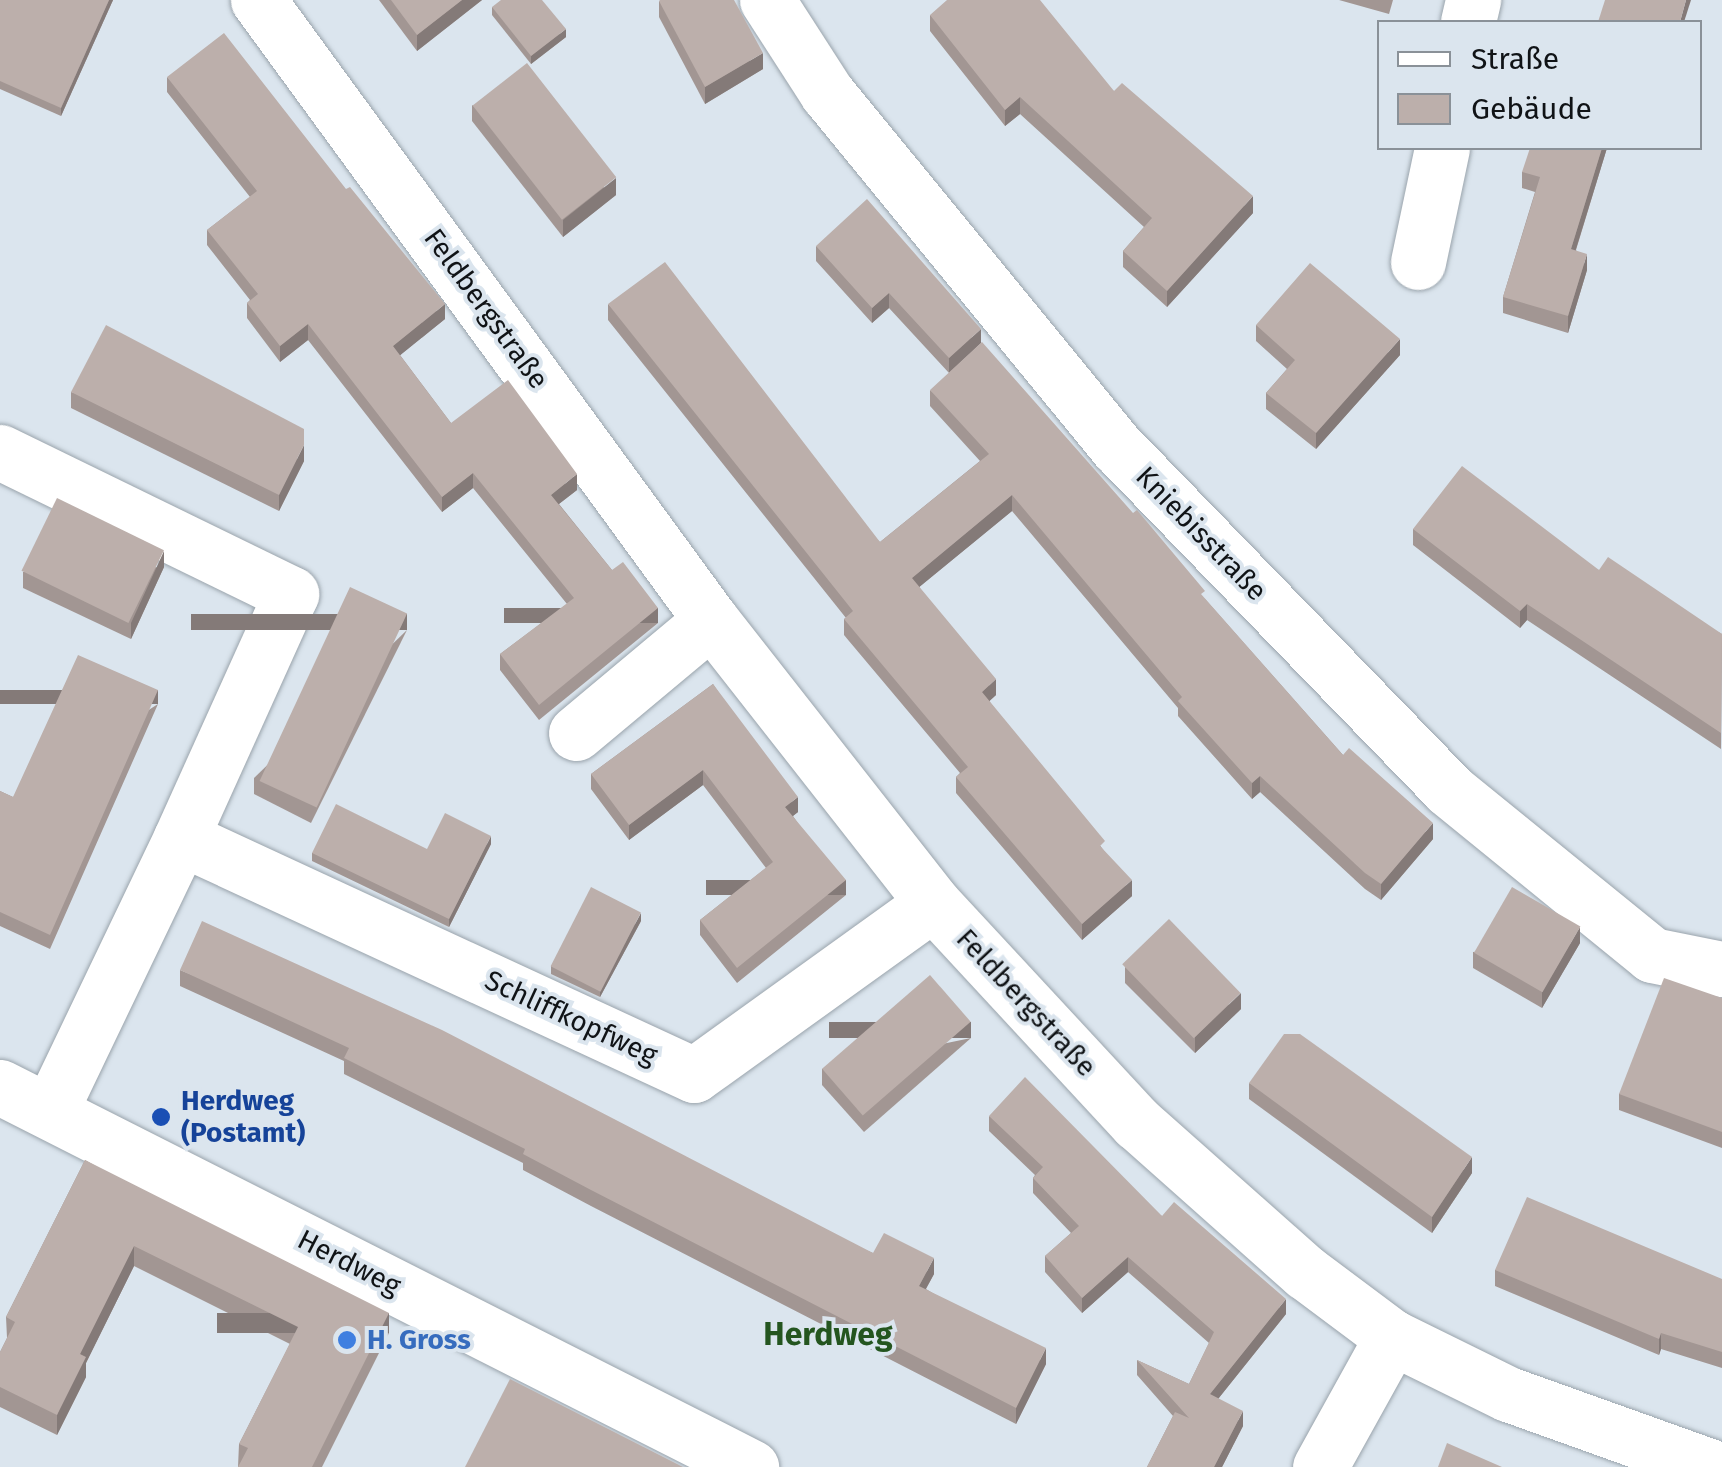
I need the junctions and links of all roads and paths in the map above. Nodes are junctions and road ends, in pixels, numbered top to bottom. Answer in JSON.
{"nodes":[{"id":1,"x":258,"y":0,"type":"edge"},
{"id":2,"x":767,"y":0,"type":"edge"},
{"id":3,"x":1442,"y":150,"type":"edge"},
{"id":4,"x":1418,"y":262,"type":"dead end"},
{"id":5,"x":0,"y":452,"type":"edge"},
{"id":6,"x":711,"y":620,"type":"junction"},
{"id":7,"x":576,"y":733,"type":"dead end"},
{"id":8,"x":181,"y":838,"type":"junction"},
{"id":9,"x":933,"y":903,"type":"junction"},
{"id":10,"x":1722,"y":969,"type":"edge"},
{"id":11,"x":16,"y":1104,"type":"edge"},
{"id":12,"x":1392,"y":1337,"type":"junction"},
{"id":13,"x":751,"y":1467,"type":"edge"},
{"id":14,"x":1320,"y":1467,"type":"edge"},
{"id":15,"x":1712,"y":1467,"type":"edge"}],
"edges":[{"from":1,"to":6,"type":"street","name":"Feldbergstraße"},
{"from":2,"to":10,"type":"street","name":"Kniebisstraße"},
{"from":3,"to":4,"type":"street"},
{"from":5,"to":8,"type":"street"},
{"from":6,"to":7,"type":"street"},
{"from":6,"to":9,"type":"street","name":"Feldbergstraße"},
{"from":8,"to":9,"type":"street","name":"Schliffkopfweg"},
{"from":8,"to":11,"type":"street"},
{"from":9,"to":12,"type":"street","name":"Feldbergstraße"},
{"from":11,"to":13,"type":"street","name":"Herdweg"},
{"from":12,"to":14,"type":"street"},
{"from":12,"to":15,"type":"street","name":"Feldbergstraße"}]}
